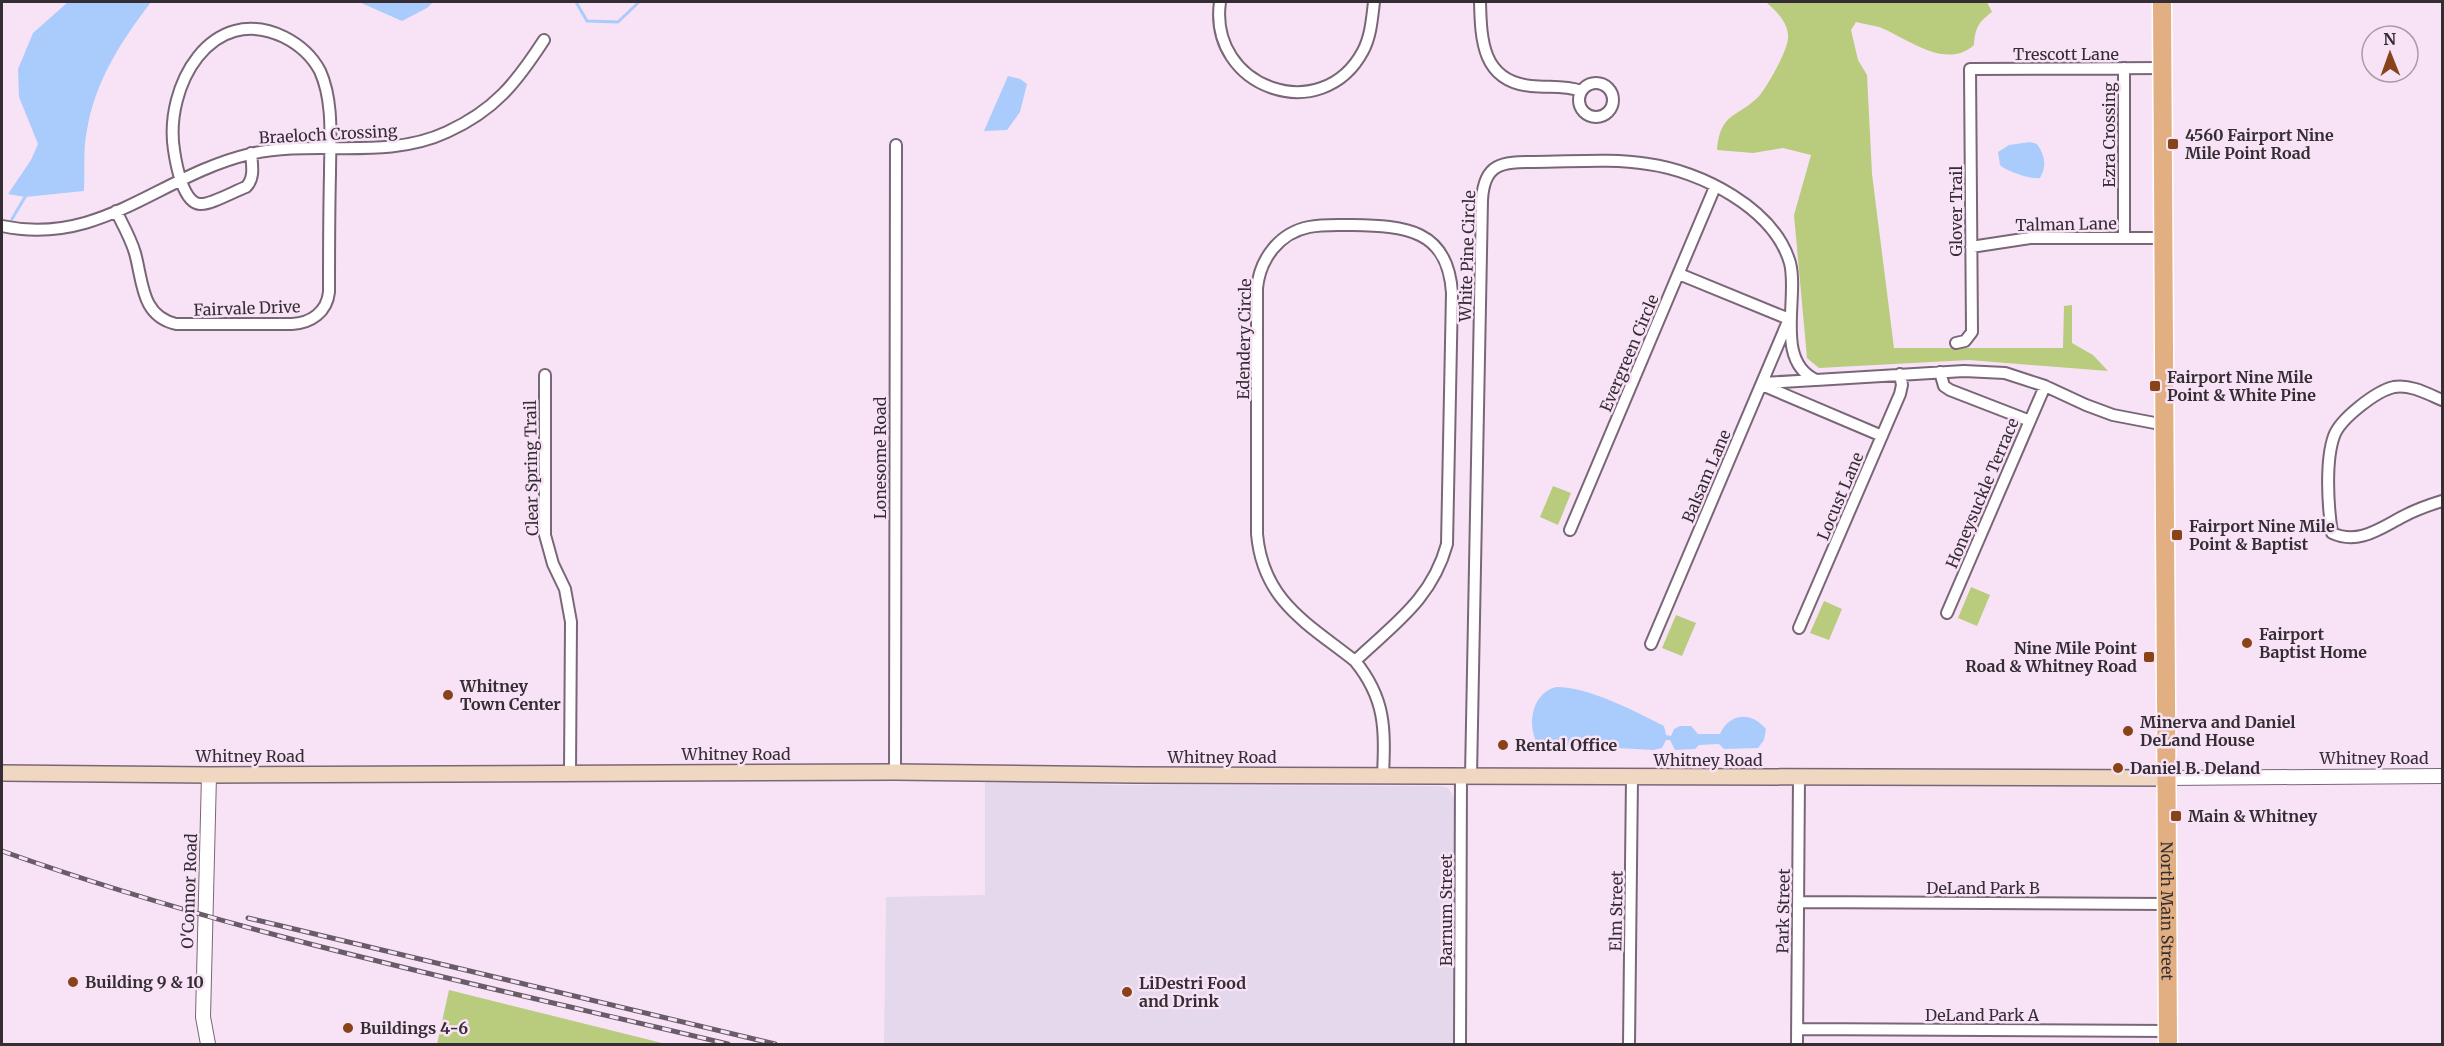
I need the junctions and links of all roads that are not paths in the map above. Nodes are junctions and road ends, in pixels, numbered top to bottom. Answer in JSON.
{"nodes":[{"id":1,"x":1220,"y":2,"type":"edge"},
{"id":2,"x":1374,"y":2,"type":"edge"},
{"id":3,"x":1480,"y":2,"type":"edge"},
{"id":4,"x":2162,"y":2,"type":"edge"},
{"id":5,"x":544,"y":40,"type":"dead end"},
{"id":6,"x":2124,"y":68,"type":"junction"},
{"id":7,"x":2163,"y":68,"type":"junction"},
{"id":8,"x":1970,"y":69,"type":"joint"},
{"id":9,"x":1581,"y":91,"type":"dead end"},
{"id":10,"x":896,"y":145,"type":"dead end"},
{"id":11,"x":330,"y":148,"type":"junction"},
{"id":12,"x":251,"y":153,"type":"junction"},
{"id":13,"x":181,"y":180,"type":"junction"},
{"id":14,"x":1715,"y":187,"type":"junction"},
{"id":15,"x":116,"y":211,"type":"junction"},
{"id":16,"x":2,"y":226,"type":"edge"},
{"id":17,"x":2124,"y":238,"type":"junction"},
{"id":18,"x":2163,"y":238,"type":"junction"},
{"id":19,"x":1971,"y":247,"type":"junction"},
{"id":20,"x":1679,"y":274,"type":"junction"},
{"id":21,"x":1789,"y":319,"type":"junction"},
{"id":22,"x":1956,"y":343,"type":"dead end"},
{"id":23,"x":1941,"y":372,"type":"junction"},
{"id":24,"x":545,"y":375,"type":"dead end"},
{"id":25,"x":1900,"y":375,"type":"junction"},
{"id":26,"x":1815,"y":380,"type":"junction"},
{"id":27,"x":1762,"y":384,"type":"junction"},
{"id":28,"x":2045,"y":386,"type":"junction"},
{"id":29,"x":2442,"y":400,"type":"edge"},
{"id":30,"x":2030,"y":422,"type":"junction"},
{"id":31,"x":2165,"y":425,"type":"junction"},
{"id":32,"x":1882,"y":436,"type":"junction"},
{"id":33,"x":2442,"y":501,"type":"edge"},
{"id":34,"x":1570,"y":530,"type":"dead end"},
{"id":35,"x":1947,"y":613,"type":"dead end"},
{"id":36,"x":1800,"y":628,"type":"dead end"},
{"id":37,"x":1651,"y":644,"type":"dead end"},
{"id":38,"x":1355,"y":661,"type":"junction"},
{"id":39,"x":570,"y":772,"type":"junction"},
{"id":40,"x":895,"y":772,"type":"junction"},
{"id":41,"x":2,"y":773,"type":"edge"},
{"id":42,"x":209,"y":774,"type":"junction"},
{"id":43,"x":1383,"y":776,"type":"junction"},
{"id":44,"x":1466,"y":776,"type":"junction"},
{"id":45,"x":2442,"y":776,"type":"edge"},
{"id":46,"x":1632,"y":777,"type":"junction"},
{"id":47,"x":1799,"y":778,"type":"junction"},
{"id":48,"x":2166,"y":778,"type":"junction"},
{"id":49,"x":1798,"y":902,"type":"junction"},
{"id":50,"x":2167,"y":904,"type":"junction"},
{"id":51,"x":1797,"y":1029,"type":"junction"},
{"id":52,"x":2168,"y":1038,"type":"edge"},
{"id":53,"x":208,"y":1044,"type":"edge"},
{"id":54,"x":1460,"y":1044,"type":"edge"},
{"id":55,"x":1629,"y":1044,"type":"edge"},
{"id":56,"x":1797,"y":1044,"type":"edge"}],
"edges":[{"from":1,"to":2,"type":"street"},
{"from":3,"to":9,"type":"street"},
{"from":4,"to":7,"type":"main road","name":"North Main Street"},
{"from":5,"to":11,"type":"street","name":"Braeloch Crossing"},
{"from":6,"to":7,"type":"street","name":"Trescott Lane"},
{"from":6,"to":8,"type":"street","name":"Trescott Lane"},
{"from":6,"to":17,"type":"street","name":"Ezra Crossing"},
{"from":7,"to":18,"type":"main road","name":"North Main Street"},
{"from":8,"to":19,"type":"street","name":"Glover Trail"},
{"from":10,"to":40,"type":"street","name":"Lonesome Road"},
{"from":11,"to":12,"type":"street","name":"Braeloch Crossing"},
{"from":11,"to":13,"type":"street","name":"Fairvale Drive"},
{"from":11,"to":15,"type":"street","name":"Fairvale Drive"},
{"from":12,"to":13,"type":"street","name":"Braeloch Crossing"},
{"from":12,"to":13,"type":"street","name":"Braeloch Crossing"},
{"from":13,"to":15,"type":"street","name":"Braeloch Crossing"},
{"from":14,"to":20,"type":"street","name":"Evergreen Circle"},
{"from":14,"to":21,"type":"street","name":"White Pine Circle"},
{"from":14,"to":44,"type":"street","name":"White Pine Circle"},
{"from":15,"to":16,"type":"street","name":"Braeloch Crossing"},
{"from":17,"to":18,"type":"street","name":"Talman Lane"},
{"from":17,"to":19,"type":"street","name":"Talman Lane"},
{"from":18,"to":31,"type":"main road","name":"North Main Street"},
{"from":19,"to":22,"type":"street","name":"Glover Trail"},
{"from":20,"to":21,"type":"street"},
{"from":20,"to":34,"type":"street","name":"Evergreen Circle"},
{"from":21,"to":26,"type":"street","name":"White Pine Circle"},
{"from":21,"to":27,"type":"street","name":"Balsam Lane"},
{"from":23,"to":25,"type":"street"},
{"from":23,"to":28,"type":"street"},
{"from":23,"to":30,"type":"street"},
{"from":24,"to":39,"type":"street","name":"Clear Spring Trail"},
{"from":25,"to":26,"type":"street"},
{"from":25,"to":32,"type":"street","name":"Locust Lane"},
{"from":26,"to":27,"type":"street"},
{"from":27,"to":32,"type":"street"},
{"from":27,"to":37,"type":"street","name":"Balsam Lane"},
{"from":28,"to":30,"type":"street","name":"Honeysuckle Terrace"},
{"from":28,"to":31,"type":"street"},
{"from":29,"to":33,"type":"street"},
{"from":30,"to":35,"type":"street","name":"Honeysuckle Terrace"},
{"from":31,"to":48,"type":"main road","name":"North Main Street"},
{"from":32,"to":36,"type":"street","name":"Locust Lane"},
{"from":38,"to":38,"type":"street","name":"Edendery Circle"},
{"from":38,"to":43,"type":"street","name":"Edendery Circle"},
{"from":39,"to":40,"type":"main road","name":"Whitney Road"},
{"from":39,"to":42,"type":"main road","name":"Whitney Road"},
{"from":40,"to":43,"type":"main road","name":"Whitney Road"},
{"from":41,"to":42,"type":"main road","name":"Whitney Road"},
{"from":42,"to":53,"type":"street","name":"O'Connor Road"},
{"from":43,"to":44,"type":"main road","name":"Whitney Road"},
{"from":44,"to":46,"type":"main road","name":"Whitney Road"},
{"from":44,"to":54,"type":"street","name":"Barnum Street"},
{"from":45,"to":48,"type":"street","name":"Whitney Road"},
{"from":46,"to":47,"type":"main road","name":"Whitney Road"},
{"from":46,"to":55,"type":"street","name":"Elm Street"},
{"from":47,"to":48,"type":"main road","name":"Whitney Road"},
{"from":47,"to":49,"type":"street","name":"Park Street"},
{"from":48,"to":50,"type":"main road","name":"North Main Street"},
{"from":49,"to":50,"type":"street","name":"DeLand Park B"},
{"from":49,"to":51,"type":"street","name":"Park Street"},
{"from":50,"to":52,"type":"main road","name":"North Main Street"},
{"from":51,"to":52,"type":"street","name":"DeLand Park A"},
{"from":51,"to":56,"type":"street","name":"Park Street"}]}
